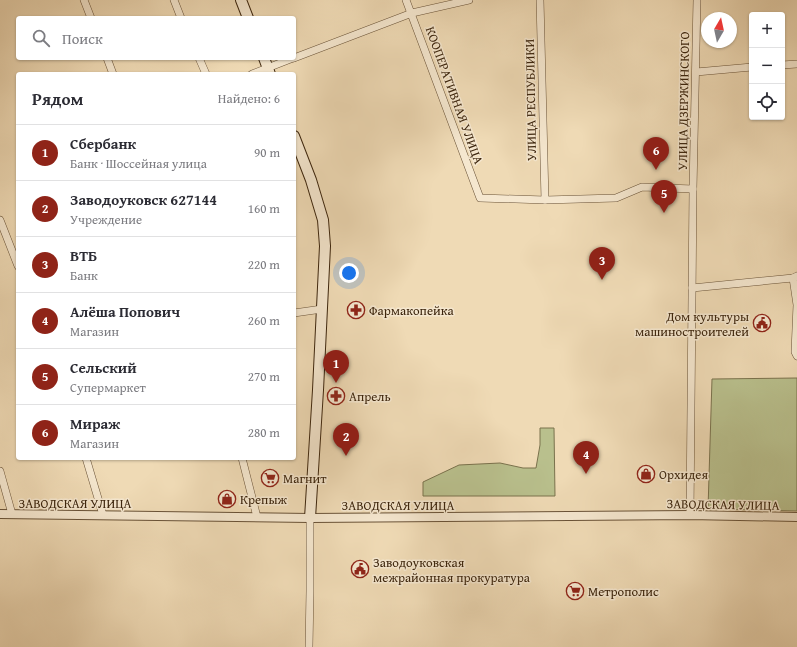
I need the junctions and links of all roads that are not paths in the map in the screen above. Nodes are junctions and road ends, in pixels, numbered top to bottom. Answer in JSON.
{"nodes":[{"id":1,"x":84,"y":0,"type":"edge"},
{"id":2,"x":174,"y":0,"type":"edge"},
{"id":3,"x":241,"y":0,"type":"edge"},
{"id":4,"x":406,"y":0,"type":"edge"},
{"id":5,"x":469,"y":0,"type":"edge"},
{"id":6,"x":540,"y":0,"type":"edge"},
{"id":7,"x":697,"y":0,"type":"edge"},
{"id":8,"x":412,"y":13,"type":"junction"},
{"id":9,"x":90,"y":16,"type":"edge"},
{"id":10,"x":181,"y":16,"type":"edge"},
{"id":11,"x":247,"y":16,"type":"edge"},
{"id":12,"x":296,"y":57,"type":"edge"},
{"id":13,"x":108,"y":60,"type":"edge"},
{"id":14,"x":200,"y":60,"type":"edge"},
{"id":15,"x":287,"y":60,"type":"edge"},
{"id":16,"x":797,"y":64,"type":"edge"},
{"id":17,"x":785,"y":65,"type":"edge"},
{"id":18,"x":267,"y":67,"type":"edge"},
{"id":19,"x":749,"y":67,"type":"edge"},
{"id":20,"x":112,"y":72,"type":"edge"},
{"id":21,"x":205,"y":72,"type":"edge"},
{"id":22,"x":256,"y":72,"type":"edge"},
{"id":23,"x":696,"y":72,"type":"junction"},
{"id":24,"x":296,"y":141,"type":"edge"},
{"id":25,"x":693,"y":189,"type":"junction"},
{"id":26,"x":545,"y":200,"type":"junction"},
{"id":27,"x":0,"y":220,"type":"edge"},
{"id":28,"x":16,"y":261,"type":"edge"},
{"id":29,"x":795,"y":277,"type":"edge"},
{"id":30,"x":692,"y":288,"type":"junction"},
{"id":31,"x":322,"y":309,"type":"junction"},
{"id":32,"x":296,"y":313,"type":"edge"},
{"id":33,"x":797,"y":356,"type":"edge"},
{"id":34,"x":87,"y":460,"type":"edge"},
{"id":35,"x":243,"y":460,"type":"edge"},
{"id":36,"x":0,"y":471,"type":"edge"},
{"id":37,"x":0,"y":514,"type":"edge"},
{"id":38,"x":12,"y":514,"type":"junction"},
{"id":39,"x":103,"y":515,"type":"junction"},
{"id":40,"x":690,"y":515,"type":"junction"},
{"id":41,"x":257,"y":517,"type":"junction"},
{"id":42,"x":797,"y":517,"type":"edge"},
{"id":43,"x":310,"y":518,"type":"junction"},
{"id":44,"x":309,"y":647,"type":"edge"}],
"edges":[{"from":1,"to":9,"type":"street"},
{"from":2,"to":10,"type":"street"},
{"from":3,"to":11,"type":"main road"},
{"from":4,"to":8,"type":"street","name":"КООПЕРАТИВНАЯ УЛИЦА"},
{"from":5,"to":8,"type":"street"},
{"from":6,"to":26,"type":"street","name":"УЛИЦА РЕСПУБЛИКИ"},
{"from":7,"to":23,"type":"street","name":"УЛИЦА ДЗЕРЖИНСКОГО"},
{"from":8,"to":12,"type":"street"},
{"from":8,"to":26,"type":"street","name":"КООПЕРАТИВНАЯ УЛИЦА"},
{"from":13,"to":20,"type":"street"},
{"from":14,"to":21,"type":"street"},
{"from":15,"to":18,"type":"street"},
{"from":16,"to":17,"type":"street"},
{"from":18,"to":22,"type":"street"},
{"from":19,"to":23,"type":"street"},
{"from":23,"to":25,"type":"street","name":"УЛИЦА ДЗЕРЖИНСКОГО"},
{"from":24,"to":31,"type":"main road"},
{"from":25,"to":26,"type":"street"},
{"from":25,"to":30,"type":"street","name":"УЛИЦА ДЗЕРЖИНСКОГО"},
{"from":27,"to":28,"type":"street"},
{"from":29,"to":30,"type":"street"},
{"from":29,"to":33,"type":"street"},
{"from":30,"to":40,"type":"street","name":"УЛИЦА ДЗЕРЖИНСКОГО"},
{"from":31,"to":32,"type":"street"},
{"from":31,"to":43,"type":"main road"},
{"from":34,"to":39,"type":"street"},
{"from":35,"to":41,"type":"street"},
{"from":36,"to":38,"type":"street"},
{"from":37,"to":38,"type":"street","name":"ЗАВОДСКАЯ УЛИЦА"},
{"from":38,"to":39,"type":"street","name":"ЗАВОДСКАЯ УЛИЦА"},
{"from":39,"to":41,"type":"street","name":"ЗАВОДСКАЯ УЛИЦА"},
{"from":40,"to":42,"type":"street","name":"ЗАВОДСКАЯ УЛИЦА"},
{"from":40,"to":43,"type":"street","name":"ЗАВОДСКАЯ УЛИЦА"},
{"from":41,"to":43,"type":"street","name":"ЗАВОДСКАЯ УЛИЦА"},
{"from":43,"to":44,"type":"street"}]}
